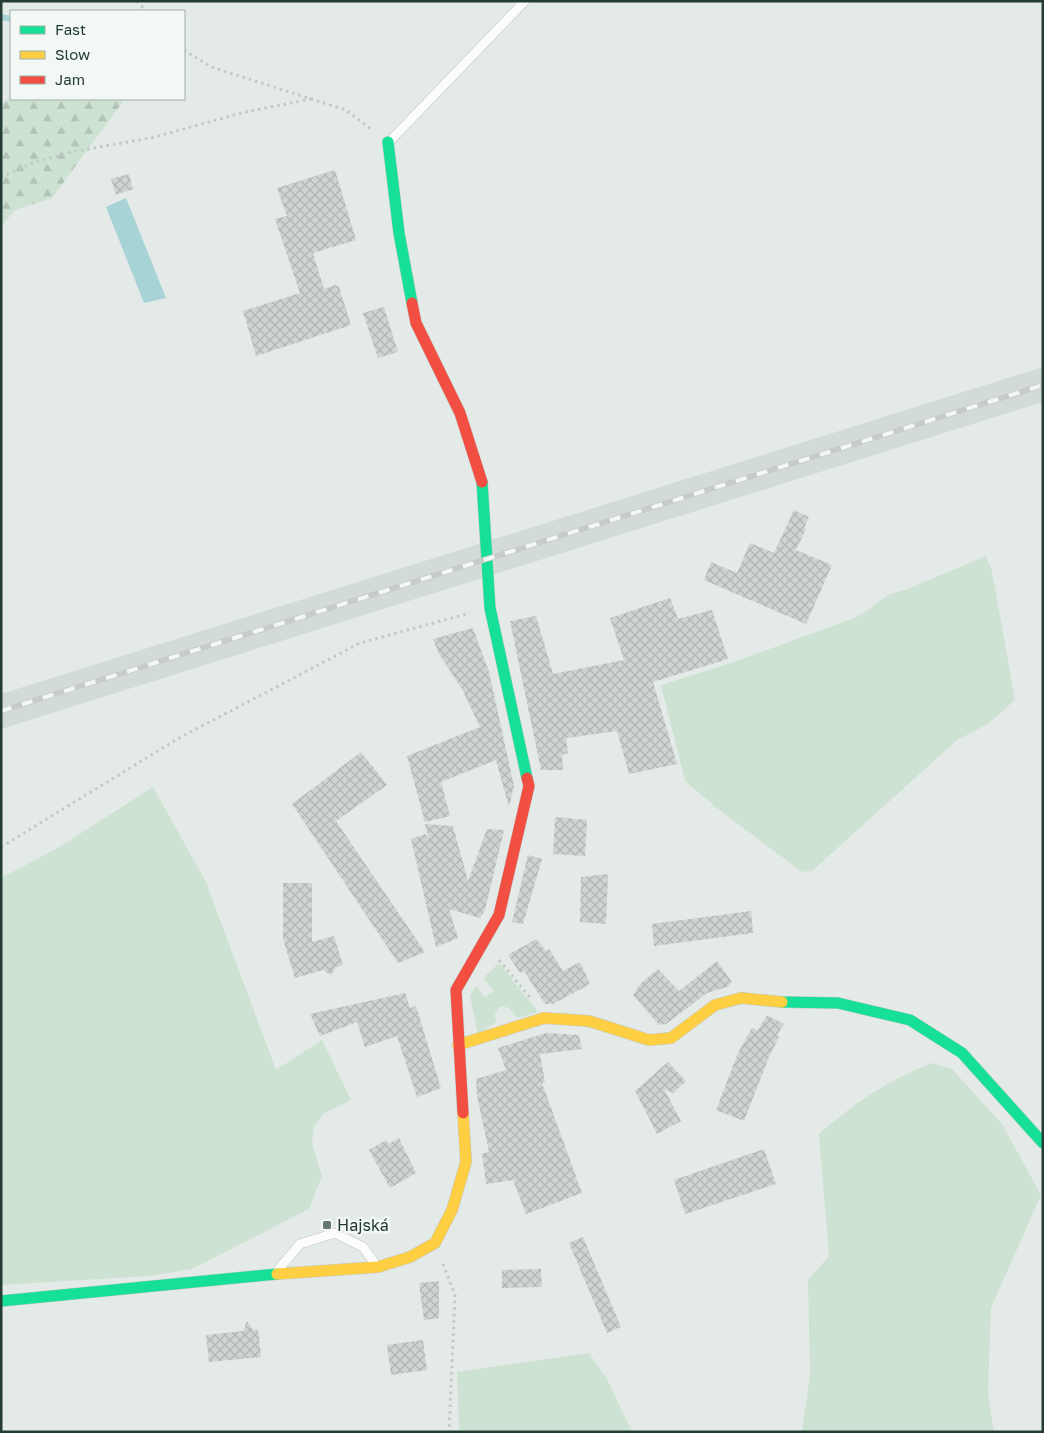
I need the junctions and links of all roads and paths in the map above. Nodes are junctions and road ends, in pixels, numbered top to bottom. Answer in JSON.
{"nodes":[{"id":1,"x":525,"y":1,"type":"edge"},
{"id":2,"x":185,"y":51,"type":"edge"},
{"id":3,"x":311,"y":99,"type":"junction"},
{"id":4,"x":388,"y":142,"type":"junction"},
{"id":5,"x":1,"y":176,"type":"edge"},
{"id":6,"x":490,"y":608,"type":"junction"},
{"id":7,"x":1,"y":847,"type":"edge"},
{"id":8,"x":488,"y":936,"type":"junction"},
{"id":9,"x":544,"y":1018,"type":"junction"},
{"id":10,"x":458,"y":1045,"type":"junction"},
{"id":11,"x":1043,"y":1143,"type":"edge"},
{"id":12,"x":434,"y":1243,"type":"junction"},
{"id":13,"x":378,"y":1267,"type":"junction"},
{"id":14,"x":274,"y":1274,"type":"junction"},
{"id":15,"x":1,"y":1300,"type":"edge"},
{"id":16,"x":449,"y":1432,"type":"edge"}],
"edges":[{"from":1,"to":4,"type":"lane"},
{"from":2,"to":3,"type":"path"},
{"from":3,"to":4,"type":"path"},
{"from":3,"to":5,"type":"path"},
{"from":4,"to":6,"type":"street"},
{"from":6,"to":7,"type":"path"},
{"from":6,"to":8,"type":"street"},
{"from":8,"to":9,"type":"path"},
{"from":8,"to":10,"type":"street"},
{"from":9,"to":10,"type":"street"},
{"from":9,"to":11,"type":"street"},
{"from":10,"to":12,"type":"street"},
{"from":12,"to":13,"type":"street"},
{"from":12,"to":16,"type":"path"},
{"from":13,"to":14,"type":"street"},
{"from":13,"to":14,"type":"lane"},
{"from":14,"to":15,"type":"street"}]}
